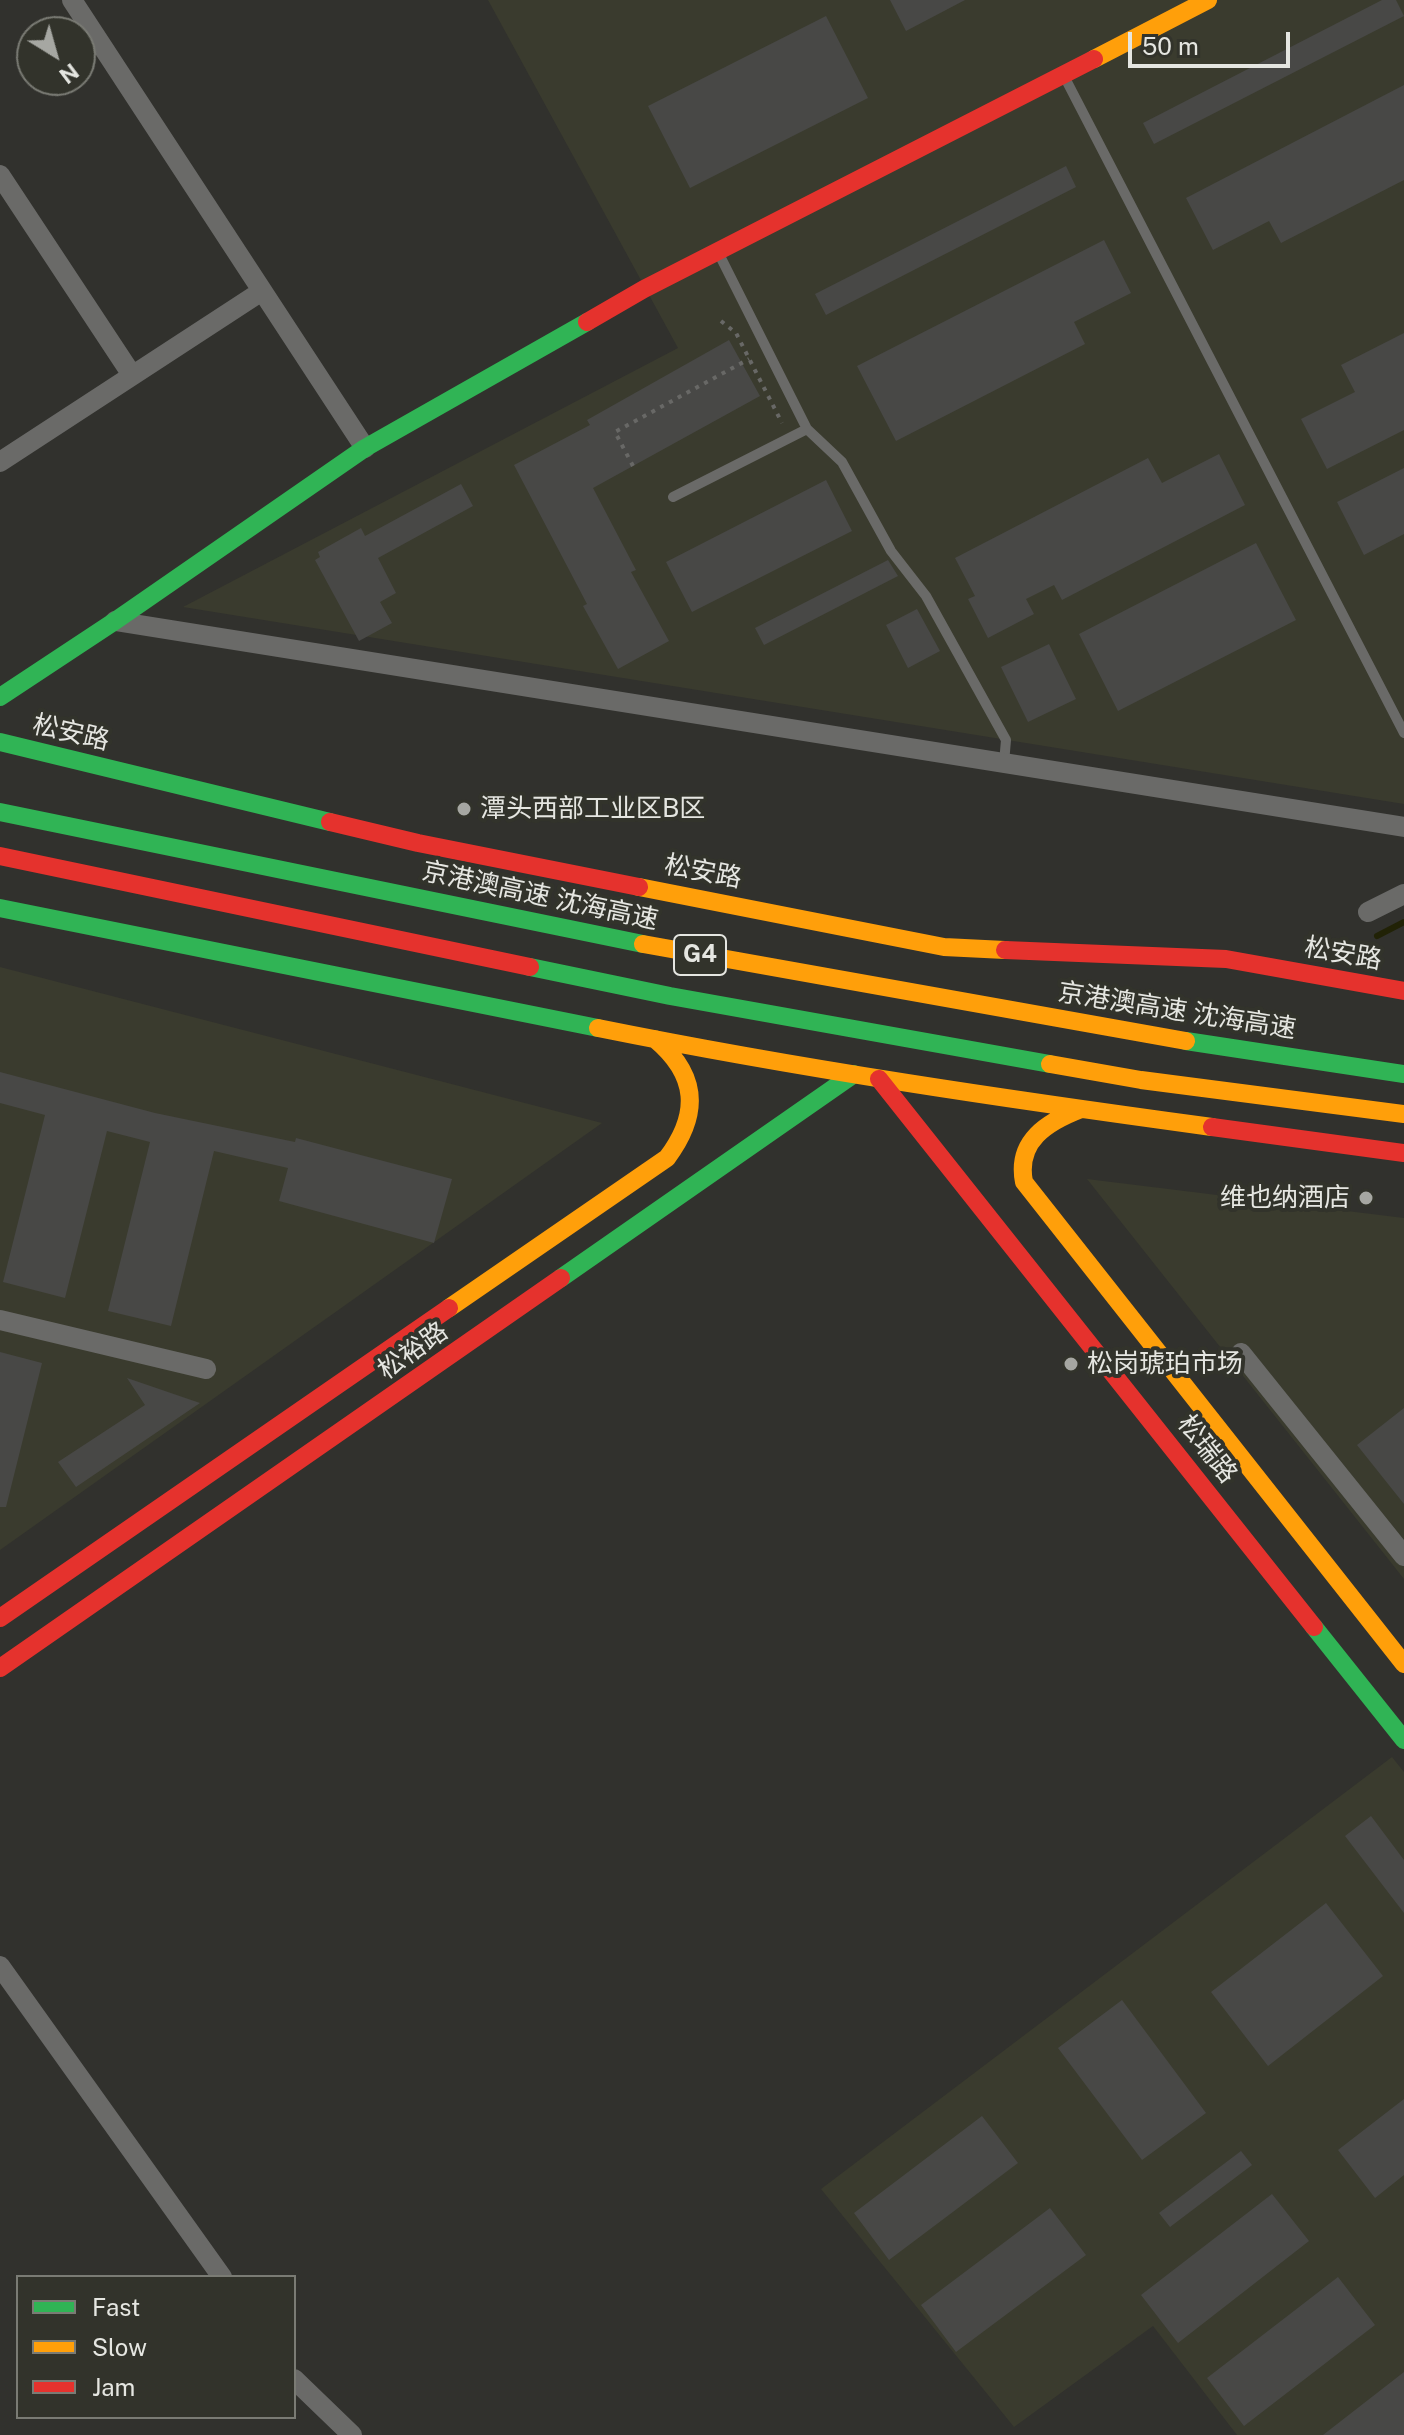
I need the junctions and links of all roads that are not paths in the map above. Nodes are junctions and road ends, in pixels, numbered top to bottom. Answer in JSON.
{"nodes":[{"id":1,"x":72,"y":0,"type":"edge"},
{"id":2,"x":1208,"y":0,"type":"edge"},
{"id":3,"x":1063,"y":74,"type":"junction"},
{"id":4,"x":0,"y":175,"type":"edge"},
{"id":5,"x":718,"y":251,"type":"junction"},
{"id":6,"x":262,"y":291,"type":"junction"},
{"id":7,"x":132,"y":375,"type":"junction"},
{"id":8,"x":807,"y":429,"type":"junction"},
{"id":9,"x":365,"y":448,"type":"junction"},
{"id":10,"x":0,"y":462,"type":"edge"},
{"id":11,"x":673,"y":497,"type":"dead end"},
{"id":12,"x":115,"y":621,"type":"junction"},
{"id":13,"x":0,"y":697,"type":"edge"},
{"id":14,"x":1404,"y":733,"type":"edge"},
{"id":15,"x":0,"y":742,"type":"edge"},
{"id":16,"x":1004,"y":763,"type":"junction"},
{"id":17,"x":0,"y":812,"type":"edge"},
{"id":18,"x":1404,"y":827,"type":"edge"},
{"id":19,"x":0,"y":856,"type":"edge"},
{"id":20,"x":1404,"y":894,"type":"edge"},
{"id":21,"x":0,"y":908,"type":"edge"},
{"id":22,"x":1368,"y":912,"type":"dead end"},
{"id":23,"x":1404,"y":991,"type":"edge"},
{"id":24,"x":655,"y":1039,"type":"junction"},
{"id":25,"x":854,"y":1074,"type":"junction"},
{"id":26,"x":1404,"y":1074,"type":"edge"},
{"id":27,"x":879,"y":1079,"type":"junction"},
{"id":28,"x":1081,"y":1109,"type":"junction"},
{"id":29,"x":1404,"y":1114,"type":"edge"},
{"id":30,"x":1404,"y":1153,"type":"edge"},
{"id":31,"x":0,"y":1320,"type":"edge"},
{"id":32,"x":1241,"y":1353,"type":"dead end"},
{"id":33,"x":206,"y":1369,"type":"dead end"},
{"id":34,"x":1404,"y":1556,"type":"edge"},
{"id":35,"x":0,"y":1618,"type":"edge"},
{"id":36,"x":1404,"y":1664,"type":"edge"},
{"id":37,"x":0,"y":1668,"type":"edge"},
{"id":38,"x":1404,"y":1740,"type":"edge"},
{"id":39,"x":0,"y":1966,"type":"edge"},
{"id":40,"x":221,"y":2275,"type":"edge"},
{"id":41,"x":296,"y":2381,"type":"edge"},
{"id":42,"x":352,"y":2435,"type":"edge"}],
"edges":[{"from":1,"to":6,"type":"street"},
{"from":2,"to":3,"type":"main road"},
{"from":3,"to":5,"type":"main road"},
{"from":3,"to":14,"type":"lane"},
{"from":4,"to":7,"type":"street"},
{"from":5,"to":8,"type":"lane"},
{"from":5,"to":9,"type":"main road"},
{"from":6,"to":7,"type":"street"},
{"from":6,"to":9,"type":"street"},
{"from":7,"to":10,"type":"street"},
{"from":8,"to":11,"type":"lane"},
{"from":8,"to":16,"type":"lane"},
{"from":9,"to":12,"type":"main road"},
{"from":12,"to":13,"type":"main road"},
{"from":12,"to":16,"type":"street"},
{"from":15,"to":23,"type":"main road","name":"松安路"},
{"from":16,"to":18,"type":"street"},
{"from":17,"to":26,"type":"main road","name":"京港澳高速 沈海高速","number":"G4"},
{"from":19,"to":29,"type":"main road","number":"G4"},
{"from":20,"to":22,"type":"street"},
{"from":21,"to":24,"type":"main road"},
{"from":24,"to":25,"type":"main road"},
{"from":24,"to":35,"type":"main road","name":"松裕路"},
{"from":25,"to":27,"type":"main road"},
{"from":25,"to":37,"type":"main road","name":"松裕路"},
{"from":27,"to":28,"type":"main road"},
{"from":27,"to":38,"type":"main road","name":"松瑞路"},
{"from":28,"to":30,"type":"main road"},
{"from":28,"to":36,"type":"main road","name":"松瑞路"},
{"from":31,"to":33,"type":"street"},
{"from":32,"to":34,"type":"street"},
{"from":39,"to":40,"type":"street"},
{"from":41,"to":42,"type":"street"}]}
